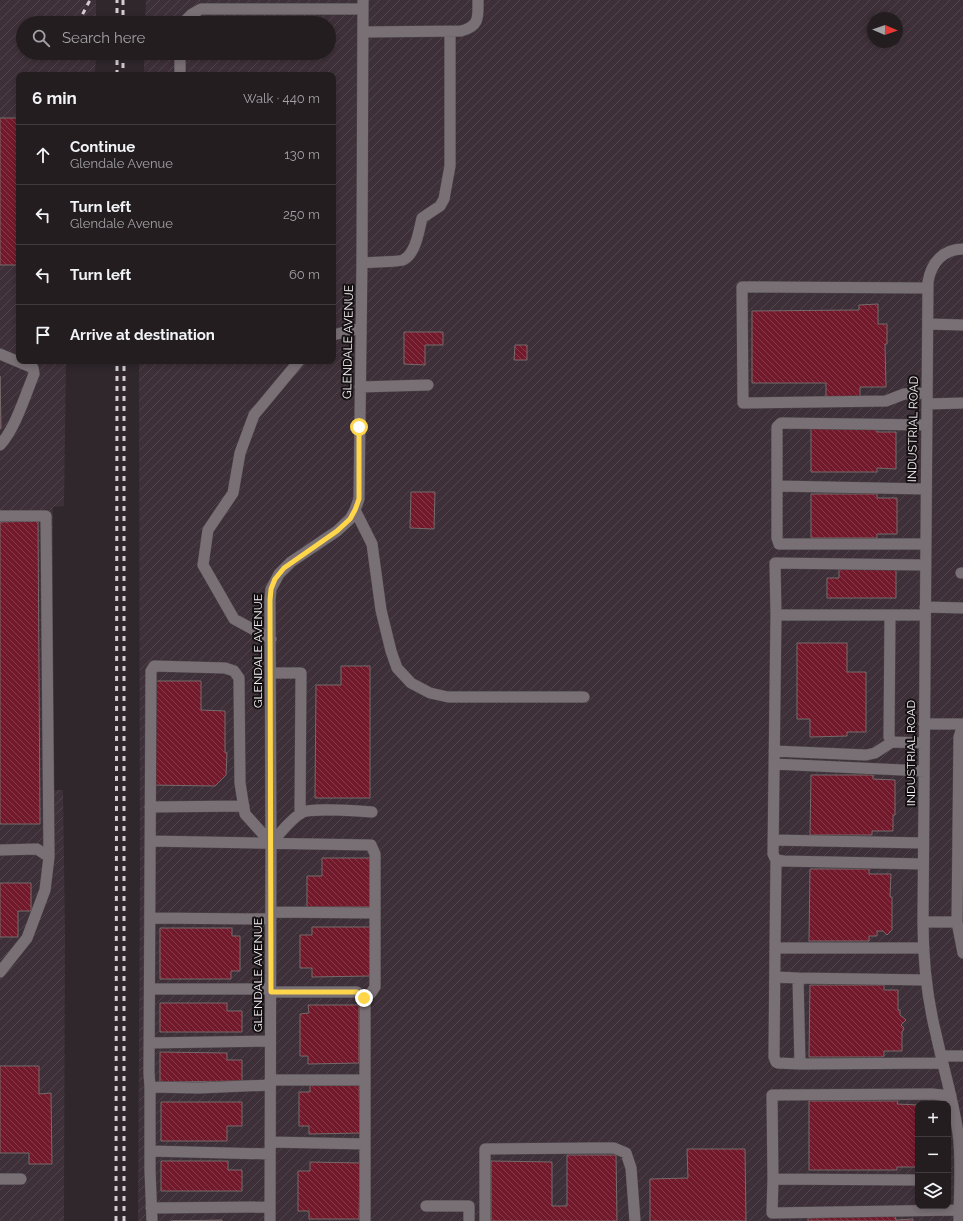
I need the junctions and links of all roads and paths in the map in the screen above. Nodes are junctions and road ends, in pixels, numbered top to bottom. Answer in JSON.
{"nodes":[{"id":1,"x":478,"y":0,"type":"edge"},
{"id":2,"x":363,"y":5,"type":"edge"},
{"id":3,"x":190,"y":16,"type":"edge"},
{"id":4,"x":450,"y":30,"type":"junction"},
{"id":5,"x":363,"y":32,"type":"junction"},
{"id":6,"x":180,"y":60,"type":"edge"},
{"id":7,"x":180,"y":72,"type":"edge"},
{"id":8,"x":963,"y":249,"type":"edge"},
{"id":9,"x":362,"y":263,"type":"junction"},
{"id":10,"x":928,"y":285,"type":"junction"},
{"id":11,"x":928,"y":324,"type":"junction"},
{"id":12,"x":963,"y":325,"type":"edge"},
{"id":13,"x":361,"y":328,"type":"junction"},
{"id":14,"x":336,"y":334,"type":"edge"},
{"id":15,"x":0,"y":354,"type":"edge"},
{"id":16,"x":16,"y":361,"type":"edge"},
{"id":17,"x":24,"y":364,"type":"edge"},
{"id":18,"x":296,"y":364,"type":"edge"},
{"id":19,"x":428,"y":386,"type":"dead end"},
{"id":20,"x":360,"y":387,"type":"junction"},
{"id":21,"x":927,"y":398,"type":"junction"},
{"id":22,"x":963,"y":403,"type":"edge"},
{"id":23,"x":926,"y":425,"type":"junction"},
{"id":24,"x":0,"y":445,"type":"edge"},
{"id":25,"x":777,"y":486,"type":"junction"},
{"id":26,"x":926,"y":489,"type":"junction"},
{"id":27,"x":355,"y":510,"type":"junction"},
{"id":28,"x":0,"y":516,"type":"edge"},
{"id":29,"x":925,"y":544,"type":"junction"},
{"id":30,"x":925,"y":565,"type":"junction"},
{"id":31,"x":963,"y":608,"type":"edge"},
{"id":32,"x":924,"y":611,"type":"junction"},
{"id":33,"x":776,"y":615,"type":"junction"},
{"id":34,"x":890,"y":615,"type":"junction"},
{"id":35,"x":271,"y":639,"type":"junction"},
{"id":36,"x":271,"y":673,"type":"junction"},
{"id":37,"x":584,"y":697,"type":"dead end"},
{"id":38,"x":924,"y":724,"type":"junction"},
{"id":39,"x":963,"y":724,"type":"edge"},
{"id":40,"x":892,"y":742,"type":"junction"},
{"id":41,"x":924,"y":743,"type":"junction"},
{"id":42,"x":774,"y":752,"type":"junction"},
{"id":43,"x":774,"y":764,"type":"junction"},
{"id":44,"x":924,"y":771,"type":"junction"},
{"id":45,"x":244,"y":806,"type":"junction"},
{"id":46,"x":150,"y":807,"type":"junction"},
{"id":47,"x":372,"y":812,"type":"dead end"},
{"id":48,"x":300,"y":814,"type":"junction"},
{"id":49,"x":773,"y":840,"type":"junction"},
{"id":50,"x":150,"y":841,"type":"junction"},
{"id":51,"x":271,"y":843,"type":"junction"},
{"id":52,"x":923,"y":843,"type":"junction"},
{"id":53,"x":0,"y":850,"type":"edge"},
{"id":54,"x":49,"y":858,"type":"junction"},
{"id":55,"x":776,"y":860,"type":"junction"},
{"id":56,"x":923,"y":864,"type":"junction"},
{"id":57,"x":375,"y":913,"type":"junction"},
{"id":58,"x":271,"y":915,"type":"junction"},
{"id":59,"x":150,"y":918,"type":"junction"},
{"id":60,"x":922,"y":922,"type":"junction"},
{"id":61,"x":957,"y":922,"type":"junction"},
{"id":62,"x":775,"y":948,"type":"junction"},
{"id":63,"x":924,"y":948,"type":"junction"},
{"id":64,"x":963,"y":953,"type":"edge"},
{"id":65,"x":0,"y":972,"type":"edge"},
{"id":66,"x":775,"y":977,"type":"junction"},
{"id":67,"x":798,"y":978,"type":"junction"},
{"id":68,"x":926,"y":980,"type":"junction"},
{"id":69,"x":150,"y":989,"type":"junction"},
{"id":70,"x":271,"y":991,"type":"junction"},
{"id":71,"x":364,"y":998,"type":"junction"},
{"id":72,"x":270,"y":1041,"type":"junction"},
{"id":73,"x":150,"y":1043,"type":"junction"},
{"id":74,"x":963,"y":1056,"type":"edge"},
{"id":75,"x":942,"y":1060,"type":"junction"},
{"id":76,"x":800,"y":1064,"type":"junction"},
{"id":77,"x":365,"y":1080,"type":"junction"},
{"id":78,"x":270,"y":1083,"type":"junction"},
{"id":79,"x":150,"y":1087,"type":"junction"},
{"id":80,"x":951,"y":1096,"type":"junction"},
{"id":81,"x":960,"y":1133,"type":"edge"},
{"id":82,"x":270,"y":1142,"type":"junction"},
{"id":83,"x":365,"y":1144,"type":"junction"},
{"id":84,"x":150,"y":1151,"type":"junction"},
{"id":85,"x":270,"y":1154,"type":"junction"},
{"id":86,"x":0,"y":1179,"type":"edge"},
{"id":87,"x":21,"y":1179,"type":"dead end"},
{"id":88,"x":773,"y":1179,"type":"junction"},
{"id":89,"x":915,"y":1180,"type":"edge"},
{"id":90,"x":954,"y":1180,"type":"edge"},
{"id":91,"x":426,"y":1206,"type":"dead end"},
{"id":92,"x":270,"y":1207,"type":"junction"},
{"id":93,"x":151,"y":1208,"type":"junction"},
{"id":94,"x":960,"y":1215,"type":"edge"},
{"id":95,"x":772,"y":1217,"type":"edge"},
{"id":96,"x":152,"y":1221,"type":"edge"},
{"id":97,"x":270,"y":1221,"type":"edge"},
{"id":98,"x":365,"y":1221,"type":"edge"},
{"id":99,"x":469,"y":1221,"type":"edge"},
{"id":100,"x":485,"y":1221,"type":"edge"},
{"id":101,"x":635,"y":1221,"type":"edge"}],
"edges":[{"from":1,"to":4,"type":"street"},
{"from":2,"to":3,"type":"street"},
{"from":2,"to":5,"type":"street","name":"GLENDALE AVENUE"},
{"from":4,"to":5,"type":"street"},
{"from":4,"to":9,"type":"street"},
{"from":5,"to":9,"type":"street","name":"GLENDALE AVENUE"},
{"from":6,"to":7,"type":"street"},
{"from":8,"to":10,"type":"street"},
{"from":9,"to":13,"type":"street","name":"GLENDALE AVENUE"},
{"from":10,"to":11,"type":"street","name":"INDUSTRIAL ROAD"},
{"from":10,"to":21,"type":"street"},
{"from":11,"to":12,"type":"street"},
{"from":11,"to":21,"type":"street","name":"INDUSTRIAL ROAD"},
{"from":13,"to":14,"type":"street"},
{"from":13,"to":20,"type":"street","name":"GLENDALE AVENUE"},
{"from":15,"to":16,"type":"street"},
{"from":17,"to":24,"type":"street"},
{"from":18,"to":35,"type":"street"},
{"from":19,"to":20,"type":"street"},
{"from":20,"to":27,"type":"street","name":"GLENDALE AVENUE"},
{"from":21,"to":22,"type":"street"},
{"from":21,"to":23,"type":"street","name":"INDUSTRIAL ROAD"},
{"from":23,"to":25,"type":"street"},
{"from":23,"to":26,"type":"street","name":"INDUSTRIAL ROAD"},
{"from":25,"to":26,"type":"street"},
{"from":25,"to":29,"type":"street"},
{"from":26,"to":29,"type":"street","name":"INDUSTRIAL ROAD"},
{"from":27,"to":35,"type":"street","name":"GLENDALE AVENUE"},
{"from":27,"to":37,"type":"street"},
{"from":28,"to":54,"type":"street"},
{"from":29,"to":30,"type":"street","name":"INDUSTRIAL ROAD"},
{"from":30,"to":32,"type":"street","name":"INDUSTRIAL ROAD"},
{"from":30,"to":33,"type":"street"},
{"from":31,"to":32,"type":"street"},
{"from":32,"to":34,"type":"street"},
{"from":32,"to":38,"type":"street","name":"INDUSTRIAL ROAD"},
{"from":33,"to":34,"type":"street"},
{"from":33,"to":42,"type":"street"},
{"from":34,"to":40,"type":"street"},
{"from":35,"to":36,"type":"street","name":"GLENDALE AVENUE"},
{"from":36,"to":48,"type":"street"},
{"from":36,"to":51,"type":"street","name":"GLENDALE AVENUE"},
{"from":38,"to":39,"type":"street"},
{"from":38,"to":41,"type":"street","name":"INDUSTRIAL ROAD"},
{"from":39,"to":61,"type":"street"},
{"from":40,"to":41,"type":"street"},
{"from":40,"to":42,"type":"street"},
{"from":41,"to":44,"type":"street","name":"INDUSTRIAL ROAD"},
{"from":42,"to":43,"type":"street"},
{"from":43,"to":44,"type":"street"},
{"from":43,"to":49,"type":"street"},
{"from":44,"to":52,"type":"street","name":"INDUSTRIAL ROAD"},
{"from":45,"to":46,"type":"street"},
{"from":45,"to":46,"type":"street"},
{"from":45,"to":51,"type":"street"},
{"from":46,"to":50,"type":"street"},
{"from":47,"to":48,"type":"street"},
{"from":48,"to":51,"type":"street"},
{"from":49,"to":52,"type":"street"},
{"from":49,"to":55,"type":"street"},
{"from":50,"to":51,"type":"street"},
{"from":50,"to":59,"type":"street"},
{"from":51,"to":57,"type":"street"},
{"from":51,"to":58,"type":"street","name":"GLENDALE AVENUE"},
{"from":52,"to":56,"type":"street","name":"INDUSTRIAL ROAD"},
{"from":53,"to":54,"type":"street"},
{"from":54,"to":65,"type":"street"},
{"from":55,"to":56,"type":"street"},
{"from":55,"to":62,"type":"street"},
{"from":56,"to":60,"type":"street","name":"INDUSTRIAL ROAD"},
{"from":57,"to":58,"type":"street"},
{"from":57,"to":71,"type":"street"},
{"from":58,"to":59,"type":"street"},
{"from":58,"to":70,"type":"street","name":"GLENDALE AVENUE"},
{"from":59,"to":69,"type":"street"},
{"from":60,"to":61,"type":"street"},
{"from":60,"to":63,"type":"street","name":"INDUSTRIAL ROAD"},
{"from":61,"to":64,"type":"street"},
{"from":62,"to":63,"type":"street"},
{"from":62,"to":66,"type":"street"},
{"from":63,"to":68,"type":"street","name":"INDUSTRIAL ROAD"},
{"from":66,"to":67,"type":"street"},
{"from":66,"to":76,"type":"street"},
{"from":67,"to":68,"type":"street"},
{"from":67,"to":76,"type":"street"},
{"from":68,"to":75,"type":"street","name":"INDUSTRIAL ROAD"},
{"from":69,"to":70,"type":"street"},
{"from":69,"to":73,"type":"street"},
{"from":70,"to":71,"type":"street"},
{"from":70,"to":72,"type":"street","name":"GLENDALE AVENUE"},
{"from":71,"to":77,"type":"street"},
{"from":72,"to":73,"type":"street"},
{"from":72,"to":78,"type":"street","name":"GLENDALE AVENUE"},
{"from":73,"to":79,"type":"street"},
{"from":74,"to":75,"type":"street"},
{"from":75,"to":76,"type":"street"},
{"from":75,"to":80,"type":"street","name":"INDUSTRIAL ROAD"},
{"from":77,"to":78,"type":"street"},
{"from":77,"to":83,"type":"street"},
{"from":78,"to":79,"type":"street"},
{"from":78,"to":82,"type":"street","name":"GLENDALE AVENUE"},
{"from":79,"to":84,"type":"street"},
{"from":80,"to":81,"type":"street","name":"INDUSTRIAL ROAD"},
{"from":80,"to":88,"type":"street"},
{"from":81,"to":90,"type":"street","name":"INDUSTRIAL ROAD"},
{"from":82,"to":83,"type":"street"},
{"from":82,"to":85,"type":"street","name":"GLENDALE AVENUE"},
{"from":83,"to":98,"type":"street"},
{"from":84,"to":85,"type":"street"},
{"from":84,"to":93,"type":"street"},
{"from":85,"to":92,"type":"street","name":"GLENDALE AVENUE"},
{"from":86,"to":87,"type":"street"},
{"from":88,"to":89,"type":"street"},
{"from":88,"to":95,"type":"street"},
{"from":90,"to":94,"type":"street","name":"INDUSTRIAL ROAD"},
{"from":91,"to":99,"type":"street"},
{"from":92,"to":93,"type":"street"},
{"from":92,"to":97,"type":"street","name":"GLENDALE AVENUE"},
{"from":93,"to":96,"type":"street"},
{"from":94,"to":95,"type":"street"},
{"from":100,"to":101,"type":"street"}]}
